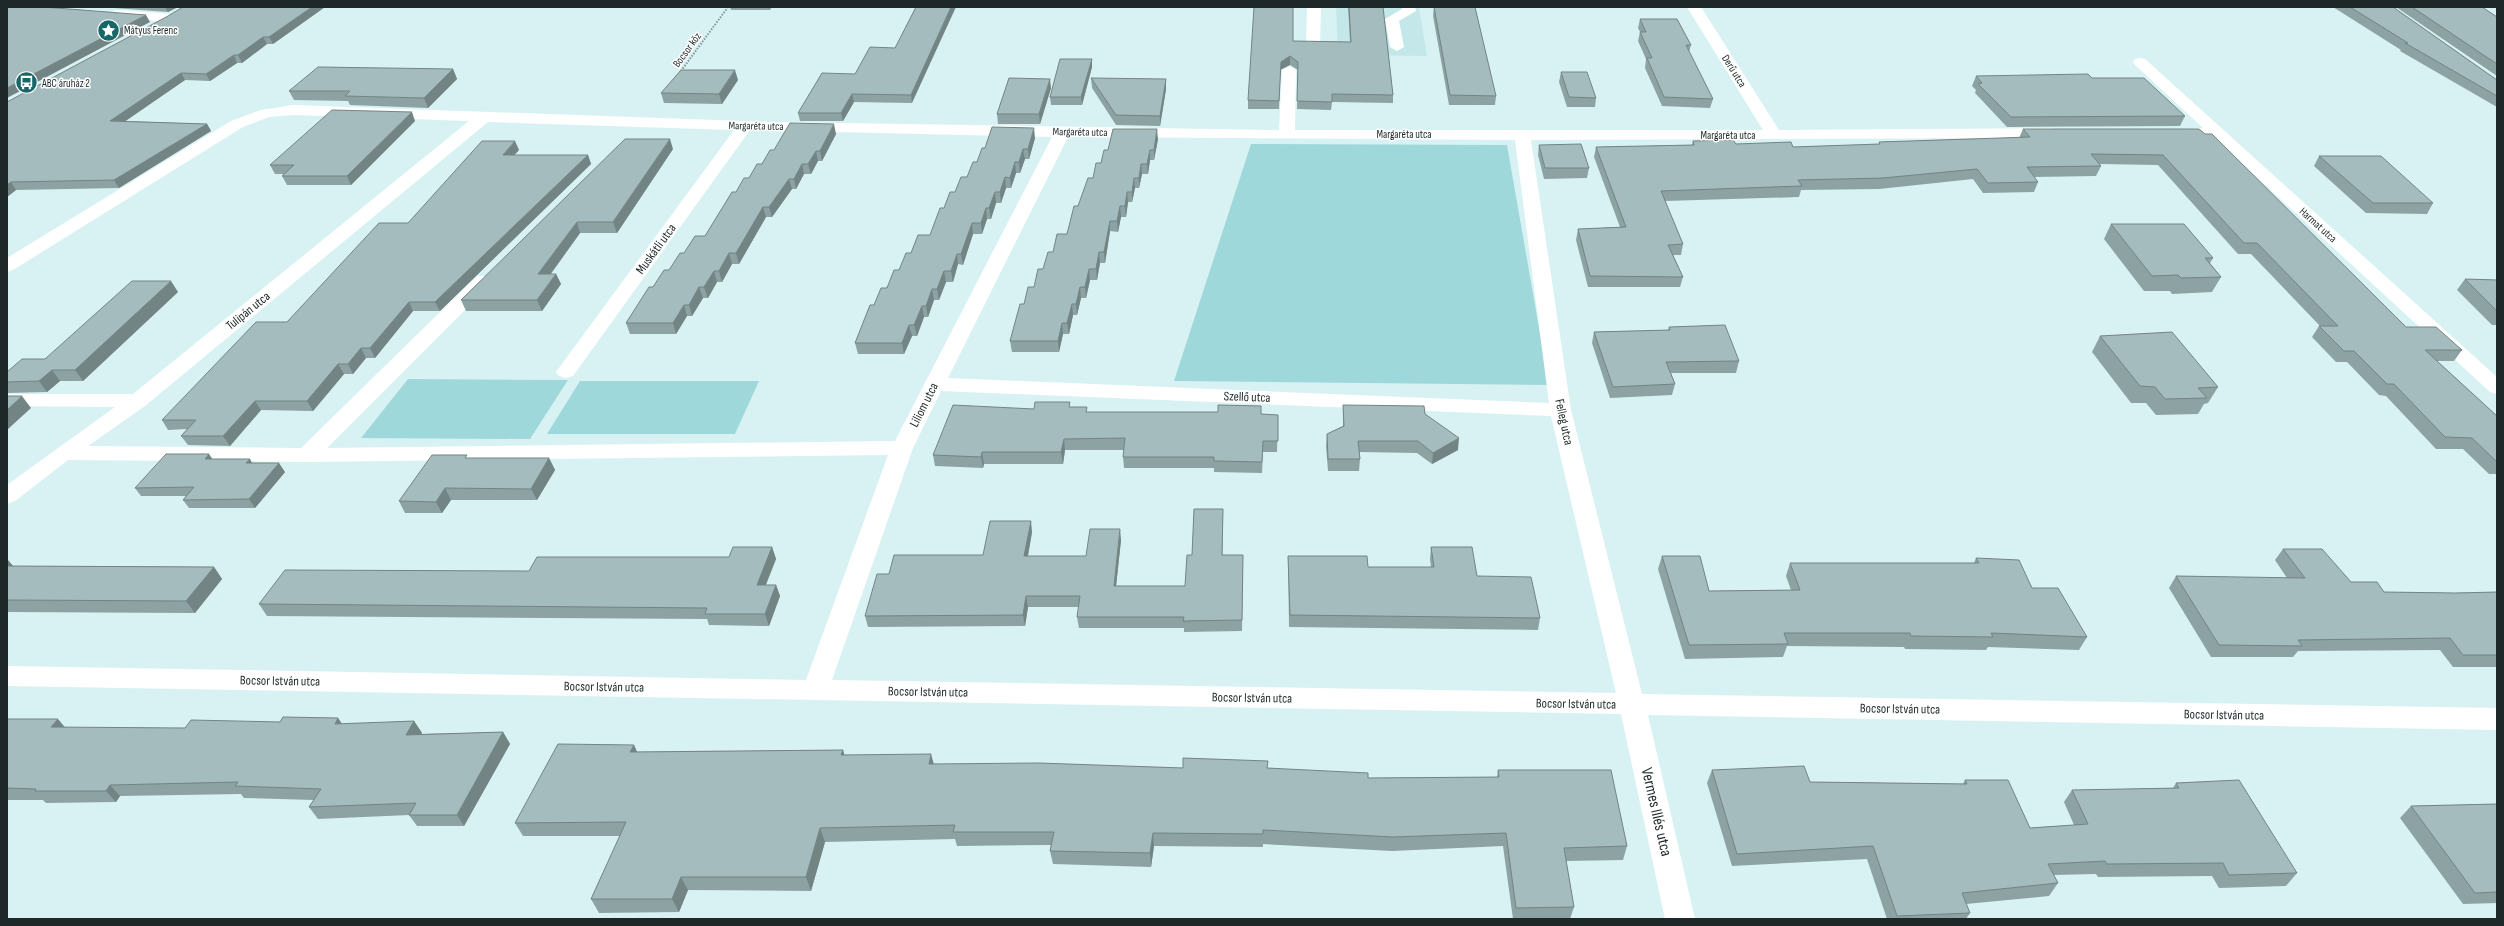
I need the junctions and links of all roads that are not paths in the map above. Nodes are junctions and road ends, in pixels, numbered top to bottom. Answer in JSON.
{"nodes":[{"id":1,"x":1314,"y":7,"type":"edge"},
{"id":2,"x":1408,"y":7,"type":"edge"},
{"id":3,"x":1694,"y":7,"type":"edge"},
{"id":4,"x":104,"y":13,"type":"edge"},
{"id":5,"x":171,"y":18,"type":"edge"},
{"id":6,"x":1313,"y":46,"type":"edge"},
{"id":7,"x":1397,"y":47,"type":"dead end"},
{"id":8,"x":2140,"y":62,"type":"dead end"},
{"id":9,"x":1289,"y":70,"type":"edge"},
{"id":10,"x":483,"y":118,"type":"junction"},
{"id":11,"x":644,"y":123,"type":"junction"},
{"id":12,"x":745,"y":126,"type":"junction"},
{"id":13,"x":1062,"y":132,"type":"junction"},
{"id":14,"x":2217,"y":132,"type":"junction"},
{"id":15,"x":2066,"y":133,"type":"edge"},
{"id":16,"x":2161,"y":133,"type":"edge"},
{"id":17,"x":1287,"y":134,"type":"junction"},
{"id":18,"x":1522,"y":134,"type":"junction"},
{"id":19,"x":1774,"y":135,"type":"junction"},
{"id":20,"x":627,"y":139,"type":"edge"},
{"id":21,"x":7,"y":266,"type":"edge"},
{"id":22,"x":498,"y":267,"type":"edge"},
{"id":23,"x":566,"y":372,"type":"dead end"},
{"id":24,"x":934,"y":384,"type":"junction"},
{"id":25,"x":2497,"y":388,"type":"edge"},
{"id":26,"x":7,"y":400,"type":"edge"},
{"id":27,"x":138,"y":401,"type":"junction"},
{"id":28,"x":1560,"y":410,"type":"junction"},
{"id":29,"x":902,"y":448,"type":"junction"},
{"id":30,"x":63,"y":453,"type":"junction"},
{"id":31,"x":307,"y":455,"type":"junction"},
{"id":32,"x":7,"y":496,"type":"edge"},
{"id":33,"x":7,"y":676,"type":"edge"},
{"id":34,"x":815,"y":690,"type":"junction"},
{"id":35,"x":1632,"y":704,"type":"junction"},
{"id":36,"x":2497,"y":719,"type":"edge"},
{"id":37,"x":1680,"y":919,"type":"edge"}],
"edges":[{"from":1,"to":6,"type":"street"},
{"from":2,"to":7,"type":"street"},
{"from":3,"to":19,"type":"street","name":"Derű utca"},
{"from":4,"to":5,"type":"street"},
{"from":8,"to":14,"type":"street","name":"Harmat utca"},
{"from":9,"to":17,"type":"street"},
{"from":10,"to":11,"type":"street","name":"Margaréta utca"},
{"from":10,"to":21,"type":"street","name":"Margaréta utca"},
{"from":10,"to":27,"type":"street","name":"Tulipán utca"},
{"from":11,"to":12,"type":"street","name":"Margaréta utca"},
{"from":11,"to":20,"type":"street"},
{"from":12,"to":13,"type":"street","name":"Margaréta utca"},
{"from":12,"to":23,"type":"street","name":"Muskátli utca"},
{"from":13,"to":17,"type":"street","name":"Margaréta utca"},
{"from":13,"to":24,"type":"street","name":"Liliom utca"},
{"from":14,"to":16,"type":"street"},
{"from":14,"to":25,"type":"street","name":"Harmat utca"},
{"from":15,"to":19,"type":"street","name":"Margaréta utca"},
{"from":17,"to":18,"type":"street","name":"Margaréta utca"},
{"from":18,"to":19,"type":"street","name":"Margaréta utca"},
{"from":18,"to":28,"type":"street","name":"Felleg utca"},
{"from":22,"to":31,"type":"street"},
{"from":24,"to":28,"type":"street","name":"Szellő utca"},
{"from":24,"to":29,"type":"street","name":"Liliom utca"},
{"from":26,"to":27,"type":"street"},
{"from":27,"to":30,"type":"street","name":"Tulipán utca"},
{"from":28,"to":35,"type":"street","name":"Felleg utca"},
{"from":29,"to":31,"type":"street"},
{"from":29,"to":34,"type":"street","name":"Liliom utca"},
{"from":30,"to":31,"type":"street"},
{"from":30,"to":32,"type":"street","name":"Tulipán utca"},
{"from":33,"to":34,"type":"street","name":"Bocsor István utca"},
{"from":34,"to":35,"type":"street","name":"Bocsor István utca"},
{"from":35,"to":36,"type":"street","name":"Bocsor István utca"},
{"from":35,"to":37,"type":"street","name":"Vermes Illés utca"}]}
